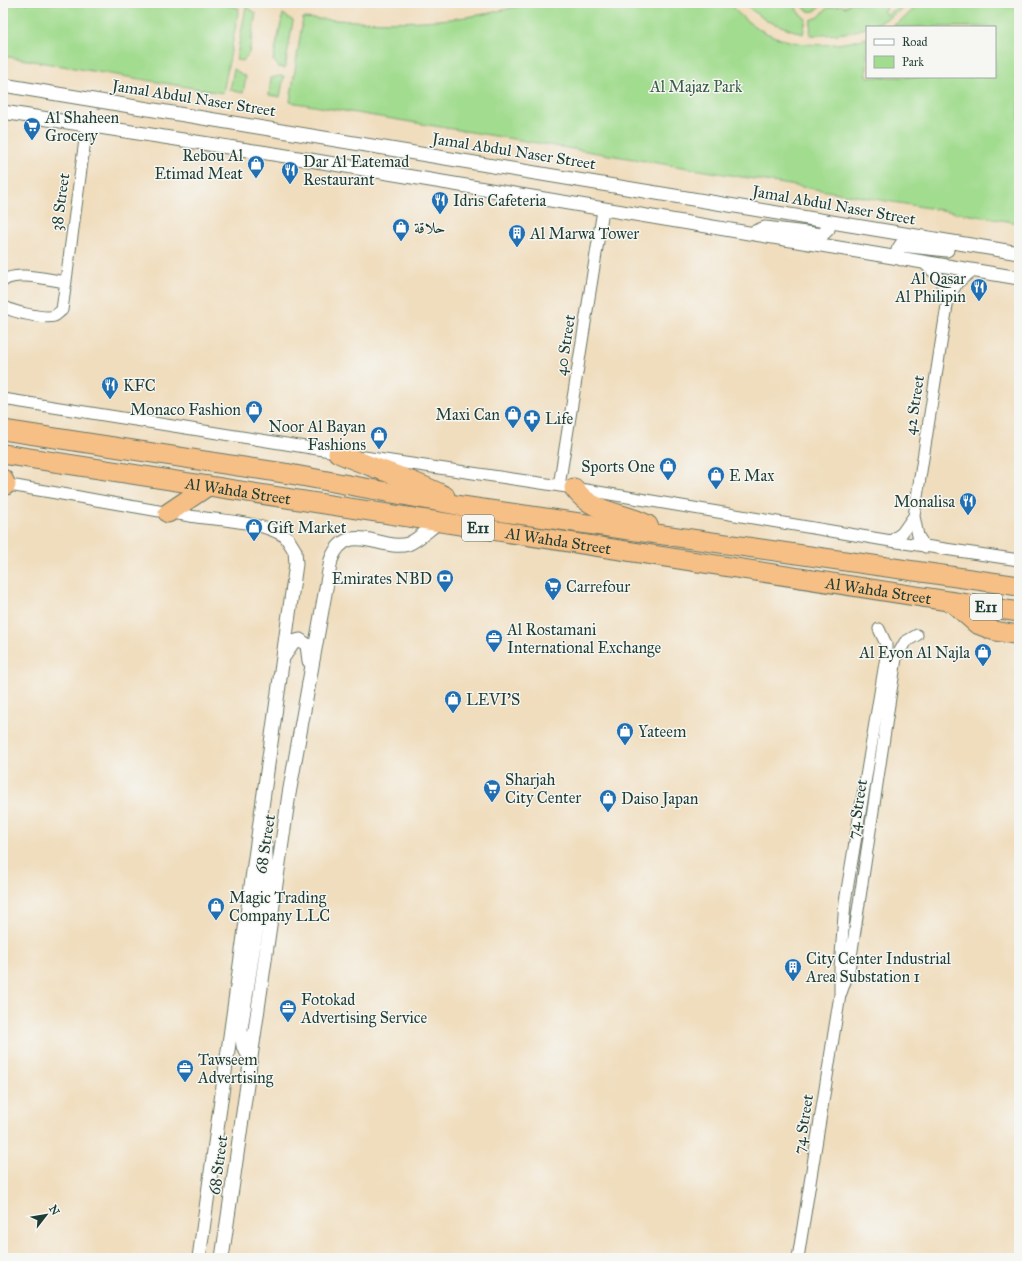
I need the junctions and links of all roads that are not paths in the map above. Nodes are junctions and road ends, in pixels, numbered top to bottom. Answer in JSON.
{"nodes":[{"id":1,"x":3,"y":85,"type":"edge"},
{"id":2,"x":3,"y":112,"type":"edge"},
{"id":3,"x":87,"y":125,"type":"junction"},
{"id":4,"x":603,"y":210,"type":"junction"},
{"id":5,"x":826,"y":221,"type":"junction"},
{"id":6,"x":751,"y":234,"type":"junction"},
{"id":7,"x":961,"y":244,"type":"junction"},
{"id":8,"x":1019,"y":252,"type":"edge"},
{"id":9,"x":901,"y":259,"type":"junction"},
{"id":10,"x":925,"y":264,"type":"junction"},
{"id":11,"x":972,"y":270,"type":"junction"},
{"id":12,"x":1019,"y":278,"type":"edge"},
{"id":13,"x":3,"y":281,"type":"edge"},
{"id":14,"x":66,"y":282,"type":"junction"},
{"id":15,"x":948,"y":299,"type":"junction"},
{"id":16,"x":3,"y":305,"type":"edge"},
{"id":17,"x":3,"y":399,"type":"edge"},
{"id":18,"x":3,"y":430,"type":"edge"},
{"id":19,"x":338,"y":452,"type":"junction"},
{"id":20,"x":3,"y":454,"type":"edge"},
{"id":21,"x":4,"y":483,"type":"edge"},
{"id":22,"x":208,"y":486,"type":"junction"},
{"id":23,"x":567,"y":487,"type":"junction"},
{"id":24,"x":462,"y":506,"type":"junction"},
{"id":25,"x":168,"y":513,"type":"junction"},
{"id":26,"x":914,"y":516,"type":"junction"},
{"id":27,"x":438,"y":522,"type":"junction"},
{"id":28,"x":667,"y":534,"type":"junction"},
{"id":29,"x":287,"y":538,"type":"joint"},
{"id":30,"x":891,"y":541,"type":"junction"},
{"id":31,"x":925,"y":546,"type":"junction"},
{"id":32,"x":1019,"y":560,"type":"edge"},
{"id":33,"x":1019,"y":586,"type":"edge"},
{"id":34,"x":952,"y":602,"type":"junction"},
{"id":35,"x":1019,"y":612,"type":"edge"},
{"id":36,"x":879,"y":629,"type":"dead end"},
{"id":37,"x":917,"y":635,"type":"dead end"},
{"id":38,"x":1019,"y":635,"type":"edge"},
{"id":39,"x":281,"y":664,"type":"junction"},
{"id":40,"x":311,"y":675,"type":"junction"},
{"id":41,"x":259,"y":833,"type":"junction"},
{"id":42,"x":840,"y":995,"type":"junction"},
{"id":43,"x":251,"y":1059,"type":"junction"},
{"id":44,"x":199,"y":1258,"type":"edge"},
{"id":45,"x":222,"y":1258,"type":"edge"},
{"id":46,"x":798,"y":1258,"type":"edge"}],
"edges":[{"from":1,"to":5,"type":"street","name":"Jamal Abdul Naser Street"},
{"from":2,"to":3,"type":"street"},
{"from":3,"to":4,"type":"street"},
{"from":3,"to":14,"type":"street","name":"38 Street"},
{"from":4,"to":6,"type":"street"},
{"from":4,"to":23,"type":"street","name":"40 Street"},
{"from":5,"to":6,"type":"street"},
{"from":5,"to":7,"type":"street","name":"Jamal Abdul Naser Street"},
{"from":6,"to":9,"type":"street"},
{"from":7,"to":8,"type":"street","name":"Jamal Abdul Naser Street"},
{"from":7,"to":9,"type":"street"},
{"from":9,"to":10,"type":"street"},
{"from":10,"to":11,"type":"street"},
{"from":10,"to":15,"type":"street"},
{"from":11,"to":12,"type":"street"},
{"from":11,"to":15,"type":"street","name":"42 Street"},
{"from":13,"to":14,"type":"street"},
{"from":14,"to":16,"type":"street","name":"38 Street"},
{"from":15,"to":26,"type":"street","name":"42 Street"},
{"from":17,"to":19,"type":"street"},
{"from":18,"to":24,"type":"highway","name":"Al Wahda Street","number":"E11"},
{"from":19,"to":23,"type":"street"},
{"from":19,"to":24,"type":"highway"},
{"from":20,"to":22,"type":"highway","name":"Al Wahda Street","number":"E11"},
{"from":21,"to":25,"type":"street"},
{"from":22,"to":25,"type":"highway"},
{"from":22,"to":27,"type":"highway","name":"Al Wahda Street","number":"E11"},
{"from":23,"to":28,"type":"highway"},
{"from":23,"to":30,"type":"street"},
{"from":24,"to":28,"type":"highway","name":"Al Wahda Street","number":"E11"},
{"from":25,"to":29,"type":"street"},
{"from":26,"to":30,"type":"street","name":"42 Street"},
{"from":26,"to":31,"type":"street","name":"42 Street"},
{"from":27,"to":34,"type":"highway","name":"Al Wahda Street","number":"E11"},
{"from":27,"to":40,"type":"street","name":"68 Street"},
{"from":28,"to":33,"type":"highway","name":"Al Wahda Street","number":"E11"},
{"from":29,"to":39,"type":"street","name":"68 Street"},
{"from":30,"to":31,"type":"street"},
{"from":31,"to":32,"type":"street"},
{"from":34,"to":35,"type":"highway","name":"Al Wahda Street","number":"E11"},
{"from":34,"to":38,"type":"highway"},
{"from":36,"to":42,"type":"street","name":"74 Street"},
{"from":37,"to":42,"type":"street","name":"74 Street"},
{"from":39,"to":40,"type":"street"},
{"from":39,"to":41,"type":"street","name":"68 Street"},
{"from":40,"to":43,"type":"street","name":"68 Street"},
{"from":41,"to":43,"type":"street"},
{"from":41,"to":44,"type":"street","name":"68 Street"},
{"from":42,"to":46,"type":"street","name":"74 Street"},
{"from":43,"to":45,"type":"street","name":"68 Street"}]}
